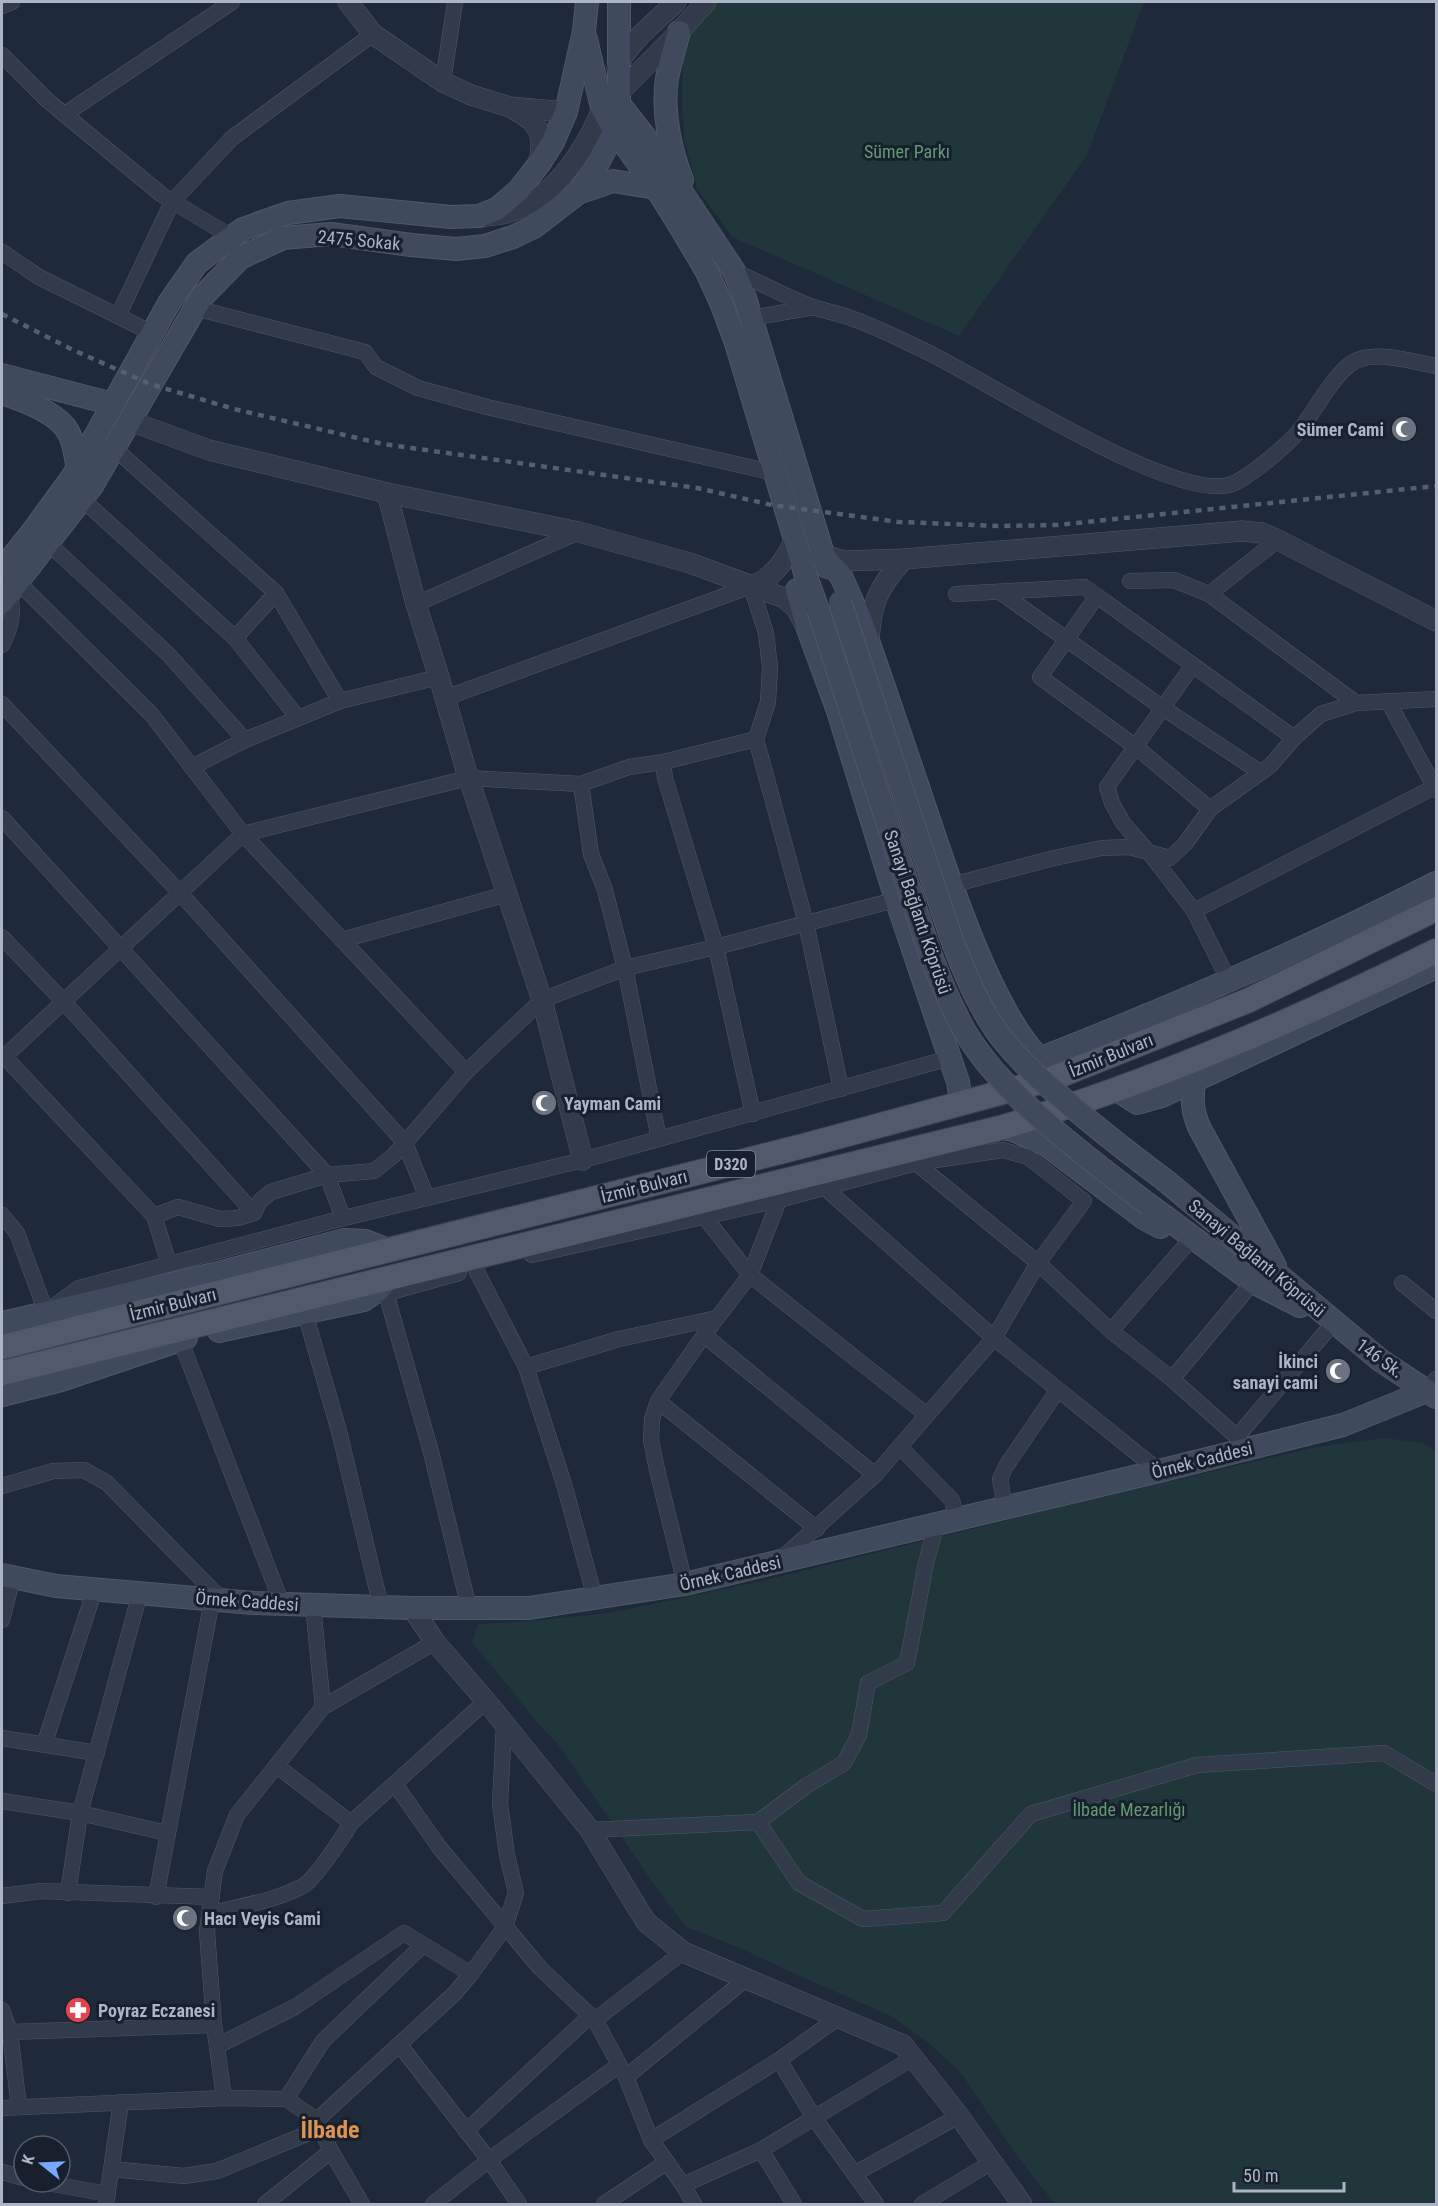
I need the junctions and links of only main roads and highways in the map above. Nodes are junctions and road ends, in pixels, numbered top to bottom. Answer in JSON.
{"nodes":[{"id":1,"x":587,"y":2,"type":"edge"},
{"id":2,"x":619,"y":2,"type":"edge"},
{"id":3,"x":584,"y":31,"type":"junction"},
{"id":4,"x":679,"y":32,"type":"road end"},
{"id":5,"x":613,"y":102,"type":"junction"},
{"id":6,"x":566,"y":112,"type":"junction"},
{"id":7,"x":615,"y":131,"type":"junction"},
{"id":8,"x":656,"y":188,"type":"junction"},
{"id":9,"x":578,"y":193,"type":"junction"},
{"id":10,"x":693,"y":209,"type":"junction"},
{"id":11,"x":2,"y":375,"type":"edge"},
{"id":12,"x":2,"y":393,"type":"edge"},
{"id":13,"x":113,"y":405,"type":"junction"},
{"id":14,"x":78,"y":469,"type":"junction"},
{"id":15,"x":822,"y":555,"type":"junction"},
{"id":16,"x":6,"y":586,"type":"edge"},
{"id":17,"x":813,"y":620,"type":"junction"},
{"id":18,"x":1437,"y":882,"type":"edge"},
{"id":19,"x":1437,"y":909,"type":"edge"},
{"id":20,"x":1437,"y":951,"type":"edge"},
{"id":21,"x":1437,"y":967,"type":"edge"},
{"id":22,"x":1039,"y":1059,"type":"junction"},
{"id":23,"x":1194,"y":1071,"type":"junction"},
{"id":24,"x":1062,"y":1074,"type":"junction"},
{"id":25,"x":956,"y":1104,"type":"junction"},
{"id":26,"x":1000,"y":1128,"type":"junction"},
{"id":27,"x":1188,"y":1235,"type":"junction"},
{"id":28,"x":388,"y":1250,"type":"junction"},
{"id":29,"x":1281,"y":1278,"type":"junction"},
{"id":30,"x":387,"y":1286,"type":"junction"},
{"id":31,"x":1333,"y":1322,"type":"junction"},
{"id":32,"x":2,"y":1323,"type":"edge"},
{"id":33,"x":2,"y":1347,"type":"edge"},
{"id":34,"x":2,"y":1373,"type":"edge"},
{"id":35,"x":1433,"y":1389,"type":"edge"},
{"id":36,"x":2,"y":1395,"type":"edge"},
{"id":37,"x":7,"y":1576,"type":"edge"}],
"edges":[{"from":1,"to":3,"type":"main road"},
{"from":2,"to":5,"type":"main road","name":"2475 Sokak"},
{"from":3,"to":5,"type":"main road"},
{"from":3,"to":6,"type":"main road","name":"2475 Sokak"},
{"from":4,"to":10,"type":"main road"},
{"from":5,"to":6,"type":"main road"},
{"from":5,"to":7,"type":"main road","name":"2475 Sokak"},
{"from":5,"to":10,"type":"main road"},
{"from":6,"to":13,"type":"main road","name":"2475 Sokak"},
{"from":7,"to":8,"type":"main road"},
{"from":7,"to":9,"type":"main road","name":"2475 Sokak"},
{"from":8,"to":9,"type":"main road"},
{"from":8,"to":17,"type":"main road"},
{"from":9,"to":16,"type":"main road","name":"2475 Sokak"},
{"from":10,"to":15,"type":"main road","name":"Sanayi Bağlantı Köprüsü"},
{"from":11,"to":13,"type":"main road"},
{"from":12,"to":14,"type":"main road"},
{"from":13,"to":14,"type":"main road","name":"2475 Sokak"},
{"from":14,"to":16,"type":"main road","name":"2475 Sokak"},
{"from":15,"to":22,"type":"main road"},
{"from":15,"to":29,"type":"main road","name":"Sanayi Bağlantı Köprüsü","bridge":true},
{"from":17,"to":25,"type":"main road"},
{"from":17,"to":27,"type":"main road","name":"Sanayi Bağlantı Köprüsü","bridge":true},
{"from":18,"to":22,"type":"main road"},
{"from":19,"to":24,"type":"main road","name":"İzmir Bulvarı","number":"D320"},
{"from":20,"to":23,"type":"main road","name":"İzmir Bulvarı","number":"D320"},
{"from":21,"to":23,"type":"main road"},
{"from":22,"to":24,"type":"main road"},
{"from":23,"to":26,"type":"main road","name":"İzmir Bulvarı","number":"D320"},
{"from":23,"to":29,"type":"main road"},
{"from":24,"to":25,"type":"main road","name":"İzmir Bulvarı","number":"D320"},
{"from":25,"to":28,"type":"main road","name":"İzmir Bulvarı","number":"D320"},
{"from":26,"to":27,"type":"main road"},
{"from":26,"to":30,"type":"main road","name":"İzmir Bulvarı","number":"D320"},
{"from":27,"to":31,"type":"main road","name":"Sanayi Bağlantı Köprüsü"},
{"from":28,"to":32,"type":"main road"},
{"from":28,"to":33,"type":"main road","name":"İzmir Bulvarı","number":"D320"},
{"from":29,"to":31,"type":"main road","name":"Sanayi Bağlantı Köprüsü"},
{"from":30,"to":34,"type":"main road","name":"İzmir Bulvarı","number":"D320"},
{"from":30,"to":36,"type":"main road"},
{"from":31,"to":35,"type":"main road","name":"146 Sk."},
{"from":35,"to":37,"type":"main road","name":"Örnek Caddesi"}]}
